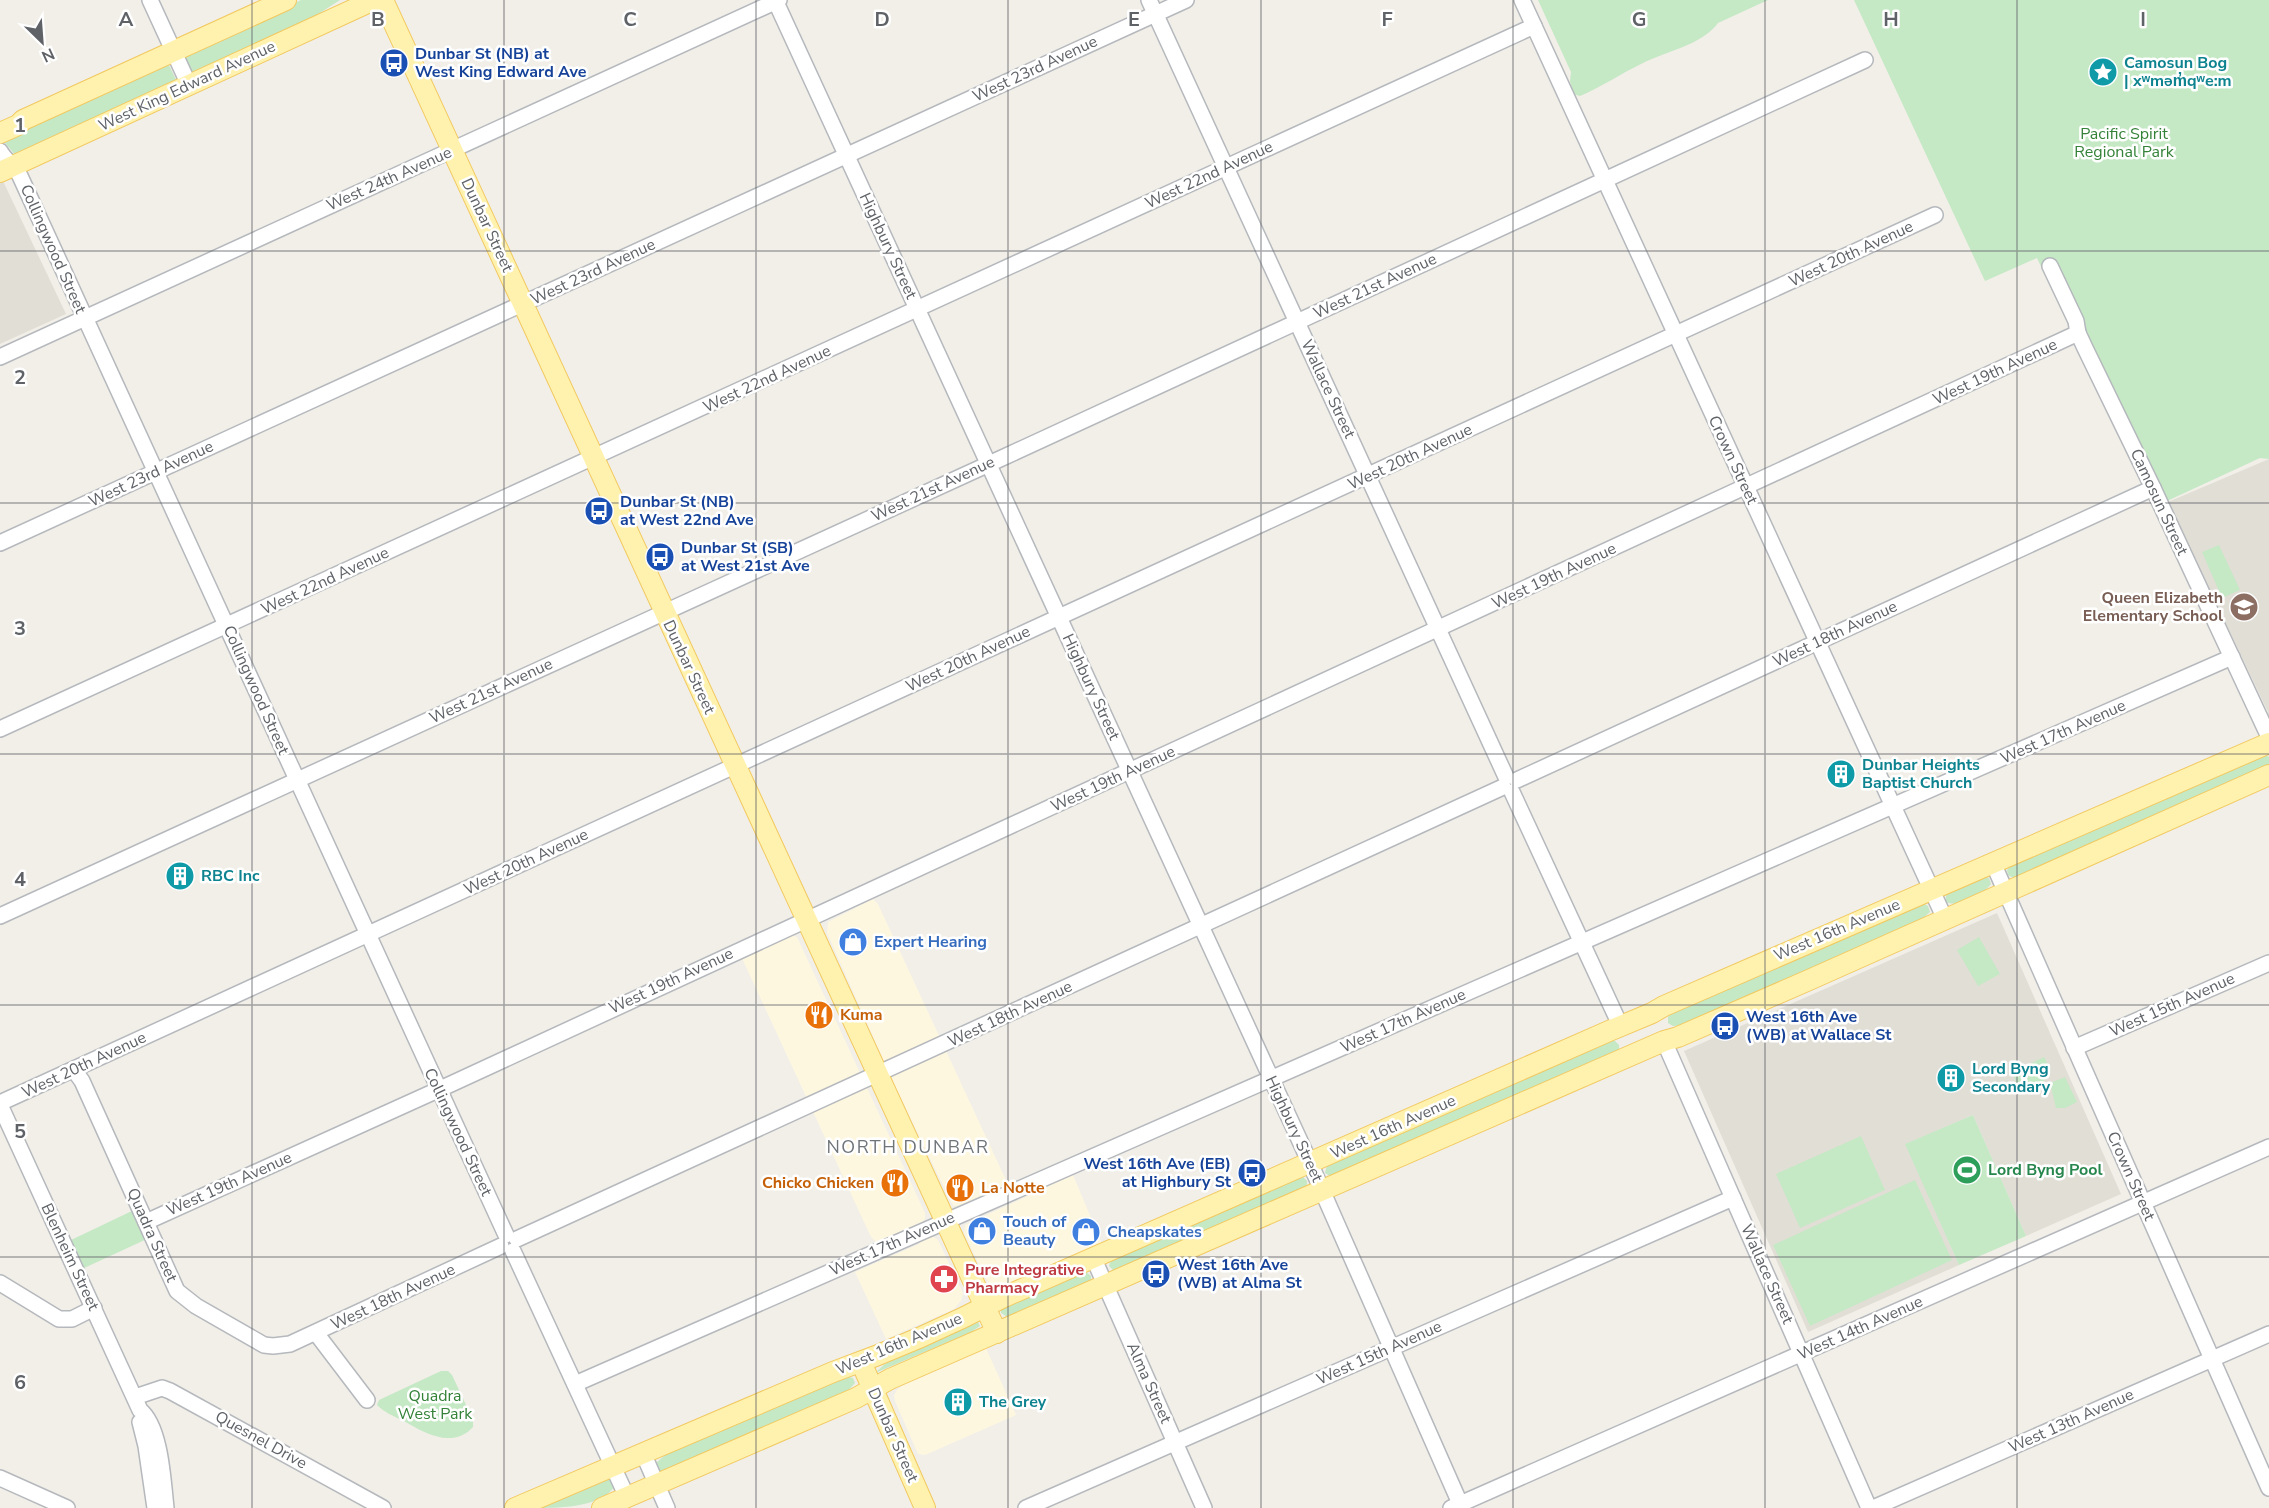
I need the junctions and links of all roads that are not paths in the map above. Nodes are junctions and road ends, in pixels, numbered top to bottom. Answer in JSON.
{"nodes":[{"id":1,"x":150,"y":0,"type":"edge"},
{"id":2,"x":286,"y":0,"type":"edge"},
{"id":3,"x":345,"y":0,"type":"edge"},
{"id":4,"x":374,"y":0,"type":"edge"},
{"id":5,"x":383,"y":0,"type":"edge"},
{"id":6,"x":776,"y":0,"type":"edge"},
{"id":7,"x":1186,"y":0,"type":"edge"},
{"id":8,"x":1522,"y":0,"type":"edge"},
{"id":9,"x":1153,"y":7,"type":"edge"},
{"id":10,"x":319,"y":26,"type":"junction"},
{"id":11,"x":1534,"y":26,"type":"junction"},
{"id":12,"x":174,"y":52,"type":"junction"},
{"id":13,"x":1865,"y":60,"type":"dead end"},
{"id":14,"x":189,"y":85,"type":"junction"},
{"id":15,"x":0,"y":133,"type":"edge"},
{"id":16,"x":0,"y":150,"type":"edge"},
{"id":17,"x":452,"y":150,"type":"junction"},
{"id":18,"x":846,"y":156,"type":"junction"},
{"id":19,"x":1226,"y":168,"type":"junction"},
{"id":20,"x":7,"y":169,"type":"edge"},
{"id":21,"x":1605,"y":180,"type":"junction"},
{"id":22,"x":1935,"y":215,"type":"dead end"},
{"id":23,"x":2050,"y":266,"type":"dead end"},
{"id":24,"x":523,"y":304,"type":"junction"},
{"id":25,"x":918,"y":310,"type":"junction"},
{"id":26,"x":85,"y":319,"type":"junction"},
{"id":27,"x":1297,"y":322,"type":"junction"},
{"id":28,"x":1676,"y":333,"type":"junction"},
{"id":29,"x":2079,"y":333,"type":"junction"},
{"id":30,"x":0,"y":357,"type":"edge"},
{"id":31,"x":595,"y":458,"type":"junction"},
{"id":32,"x":988,"y":464,"type":"junction"},
{"id":33,"x":155,"y":472,"type":"junction"},
{"id":34,"x":1368,"y":476,"type":"junction"},
{"id":35,"x":1745,"y":488,"type":"junction"},
{"id":36,"x":2153,"y":488,"type":"junction"},
{"id":37,"x":0,"y":543,"type":"edge"},
{"id":38,"x":664,"y":612,"type":"junction"},
{"id":39,"x":1059,"y":618,"type":"junction"},
{"id":40,"x":226,"y":627,"type":"junction"},
{"id":41,"x":1439,"y":629,"type":"junction"},
{"id":42,"x":1818,"y":642,"type":"junction"},
{"id":43,"x":2232,"y":657,"type":"junction"},
{"id":44,"x":0,"y":729,"type":"edge"},
{"id":45,"x":2269,"y":737,"type":"edge"},
{"id":46,"x":2269,"y":743,"type":"edge"},
{"id":47,"x":735,"y":766,"type":"junction"},
{"id":48,"x":1129,"y":771,"type":"junction"},
{"id":49,"x":2269,"y":775,"type":"edge"},
{"id":50,"x":297,"y":780,"type":"junction"},
{"id":51,"x":1509,"y":784,"type":"junction"},
{"id":52,"x":1893,"y":807,"type":"junction"},
{"id":53,"x":1993,"y":863,"type":"junction"},
{"id":54,"x":1932,"y":889,"type":"junction"},
{"id":55,"x":2006,"y":892,"type":"junction"},
{"id":56,"x":0,"y":916,"type":"edge"},
{"id":57,"x":805,"y":919,"type":"junction"},
{"id":58,"x":1945,"y":919,"type":"junction"},
{"id":59,"x":1201,"y":926,"type":"junction"},
{"id":60,"x":366,"y":935,"type":"junction"},
{"id":61,"x":1582,"y":942,"type":"junction"},
{"id":62,"x":2269,"y":963,"type":"edge"},
{"id":63,"x":1621,"y":1027,"type":"junction"},
{"id":64,"x":1664,"y":1041,"type":"junction"},
{"id":65,"x":2074,"y":1048,"type":"junction"},
{"id":66,"x":74,"y":1070,"type":"junction"},
{"id":67,"x":879,"y":1074,"type":"junction"},
{"id":68,"x":1271,"y":1079,"type":"junction"},
{"id":69,"x":439,"y":1089,"type":"junction"},
{"id":70,"x":0,"y":1104,"type":"edge"},
{"id":71,"x":2269,"y":1147,"type":"edge"},
{"id":72,"x":1310,"y":1163,"type":"junction"},
{"id":73,"x":1322,"y":1190,"type":"junction"},
{"id":74,"x":1733,"y":1198,"type":"junction"},
{"id":75,"x":2143,"y":1203,"type":"junction"},
{"id":76,"x":945,"y":1221,"type":"junction"},
{"id":77,"x":146,"y":1222,"type":"junction"},
{"id":78,"x":509,"y":1243,"type":"junction"},
{"id":79,"x":1093,"y":1257,"type":"junction"},
{"id":80,"x":0,"y":1283,"type":"edge"},
{"id":81,"x":1106,"y":1286,"type":"junction"},
{"id":82,"x":985,"y":1307,"type":"junction"},
{"id":83,"x":94,"y":1308,"type":"junction"},
{"id":84,"x":316,"y":1333,"type":"junction"},
{"id":85,"x":997,"y":1333,"type":"junction"},
{"id":86,"x":2269,"y":1334,"type":"edge"},
{"id":87,"x":284,"y":1346,"type":"joint"},
{"id":88,"x":1391,"y":1347,"type":"junction"},
{"id":89,"x":1802,"y":1354,"type":"junction"},
{"id":90,"x":2212,"y":1359,"type":"junction"},
{"id":91,"x":861,"y":1362,"type":"junction"},
{"id":92,"x":575,"y":1384,"type":"junction"},
{"id":93,"x":873,"y":1389,"type":"junction"},
{"id":94,"x":367,"y":1400,"type":"dead end"},
{"id":95,"x":138,"y":1404,"type":"junction"},
{"id":96,"x":1175,"y":1443,"type":"junction"},
{"id":97,"x":643,"y":1453,"type":"junction"},
{"id":98,"x":614,"y":1466,"type":"junction"},
{"id":99,"x":0,"y":1478,"type":"edge"},
{"id":100,"x":656,"y":1484,"type":"junction"},
{"id":101,"x":2269,"y":1488,"type":"edge"},
{"id":102,"x":627,"y":1497,"type":"junction"},
{"id":103,"x":1458,"y":1507,"type":"edge"},
{"id":104,"x":67,"y":1508,"type":"edge"},
{"id":105,"x":155,"y":1508,"type":"edge"},
{"id":106,"x":166,"y":1508,"type":"edge"},
{"id":107,"x":383,"y":1508,"type":"edge"},
{"id":108,"x":516,"y":1508,"type":"edge"},
{"id":109,"x":602,"y":1508,"type":"edge"},
{"id":110,"x":667,"y":1508,"type":"edge"},
{"id":111,"x":925,"y":1508,"type":"edge"},
{"id":112,"x":1026,"y":1508,"type":"edge"},
{"id":113,"x":1204,"y":1508,"type":"edge"},
{"id":114,"x":1871,"y":1508,"type":"edge"}],
"edges":[{"from":1,"to":12,"type":"street"},
{"from":2,"to":12,"type":"main road"},
{"from":3,"to":10,"type":"main road"},
{"from":4,"to":10,"type":"main road","name":"West King Edward Avenue"},
{"from":5,"to":17,"type":"main road","name":"Dunbar Street"},
{"from":6,"to":17,"type":"street","name":"West 24th Avenue"},
{"from":6,"to":18,"type":"street","name":"Highbury Street"},
{"from":7,"to":9,"type":"street","name":"West 23rd Avenue"},
{"from":8,"to":11,"type":"street","name":"Crown Street"},
{"from":9,"to":18,"type":"street","name":"West 23rd Avenue"},
{"from":9,"to":19,"type":"street","name":"Wallace Street"},
{"from":10,"to":14,"type":"main road","name":"West King Edward Avenue"},
{"from":11,"to":19,"type":"street","name":"West 22nd Avenue"},
{"from":11,"to":21,"type":"street","name":"Crown Street"},
{"from":12,"to":14,"type":"street"},
{"from":12,"to":15,"type":"main road"},
{"from":13,"to":21,"type":"street","name":"West 21st Avenue"},
{"from":14,"to":20,"type":"main road","name":"West King Edward Avenue"},
{"from":16,"to":20,"type":"street","name":"Collingwood Street"},
{"from":17,"to":24,"type":"main road","name":"Dunbar Street"},
{"from":17,"to":26,"type":"street","name":"West 24th Avenue"},
{"from":18,"to":24,"type":"street","name":"West 23rd Avenue"},
{"from":18,"to":25,"type":"street","name":"Highbury Street"},
{"from":19,"to":25,"type":"street","name":"West 22nd Avenue"},
{"from":19,"to":27,"type":"street","name":"Wallace Street"},
{"from":20,"to":26,"type":"street","name":"Collingwood Street"},
{"from":21,"to":27,"type":"street","name":"West 21st Avenue"},
{"from":21,"to":28,"type":"street","name":"Crown Street"},
{"from":22,"to":28,"type":"street","name":"West 20th Avenue"},
{"from":23,"to":29,"type":"street","name":"Camosun Street"},
{"from":24,"to":31,"type":"main road","name":"Dunbar Street"},
{"from":24,"to":33,"type":"street","name":"West 23rd Avenue"},
{"from":25,"to":31,"type":"street","name":"West 22nd Avenue"},
{"from":25,"to":32,"type":"street","name":"Highbury Street"},
{"from":26,"to":30,"type":"street","name":"West 24th Avenue"},
{"from":26,"to":33,"type":"street","name":"Collingwood Street"},
{"from":27,"to":32,"type":"street","name":"West 21st Avenue"},
{"from":27,"to":34,"type":"street","name":"Wallace Street"},
{"from":28,"to":34,"type":"street","name":"West 20th Avenue"},
{"from":28,"to":35,"type":"street","name":"Crown Street"},
{"from":29,"to":35,"type":"street","name":"West 19th Avenue"},
{"from":29,"to":36,"type":"street","name":"Camosun Street"},
{"from":31,"to":38,"type":"main road","name":"Dunbar Street"},
{"from":31,"to":40,"type":"street","name":"West 22nd Avenue"},
{"from":32,"to":38,"type":"street","name":"West 21st Avenue"},
{"from":32,"to":39,"type":"street","name":"Highbury Street"},
{"from":33,"to":37,"type":"street","name":"West 23rd Avenue"},
{"from":33,"to":40,"type":"street","name":"Collingwood Street"},
{"from":34,"to":39,"type":"street","name":"West 20th Avenue"},
{"from":34,"to":41,"type":"street","name":"Wallace Street"},
{"from":35,"to":41,"type":"street","name":"West 19th Avenue"},
{"from":35,"to":42,"type":"street","name":"Crown Street"},
{"from":36,"to":42,"type":"street","name":"West 18th Avenue"},
{"from":36,"to":43,"type":"street","name":"Camosun Street"},
{"from":38,"to":47,"type":"main road","name":"Dunbar Street"},
{"from":38,"to":50,"type":"street","name":"West 21st Avenue"},
{"from":39,"to":47,"type":"street","name":"West 20th Avenue"},
{"from":39,"to":48,"type":"street","name":"Highbury Street"},
{"from":40,"to":44,"type":"street","name":"West 22nd Avenue"},
{"from":40,"to":50,"type":"street","name":"Collingwood Street"},
{"from":41,"to":48,"type":"street","name":"West 19th Avenue"},
{"from":41,"to":51,"type":"street","name":"Wallace Street"},
{"from":42,"to":51,"type":"street","name":"West 18th Avenue"},
{"from":42,"to":52,"type":"street","name":"Crown Street"},
{"from":43,"to":45,"type":"street","name":"Camosun Street"},
{"from":43,"to":52,"type":"street","name":"West 17th Avenue"},
{"from":46,"to":53,"type":"main road","name":"West 16th Avenue"},
{"from":47,"to":57,"type":"main road","name":"Dunbar Street"},
{"from":47,"to":60,"type":"street","name":"West 20th Avenue"},
{"from":48,"to":57,"type":"street","name":"West 19th Avenue"},
{"from":48,"to":59,"type":"street","name":"Highbury Street"},
{"from":49,"to":55,"type":"main road","name":"West 16th Avenue"},
{"from":50,"to":56,"type":"street","name":"West 21st Avenue"},
{"from":50,"to":60,"type":"street","name":"Collingwood Street"},
{"from":51,"to":59,"type":"street","name":"West 18th Avenue"},
{"from":51,"to":61,"type":"street","name":"Wallace Street"},
{"from":52,"to":54,"type":"street","name":"Crown Street"},
{"from":52,"to":61,"type":"street","name":"West 17th Avenue"},
{"from":53,"to":54,"type":"main road","name":"West 16th Avenue"},
{"from":53,"to":55,"type":"street","name":"Crown Street"},
{"from":54,"to":58,"type":"street","name":"Crown Street"},
{"from":54,"to":63,"type":"main road","name":"West 16th Avenue"},
{"from":55,"to":58,"type":"main road","name":"West 16th Avenue"},
{"from":55,"to":65,"type":"street","name":"Crown Street"},
{"from":57,"to":67,"type":"main road","name":"Dunbar Street"},
{"from":57,"to":69,"type":"street","name":"West 19th Avenue"},
{"from":58,"to":64,"type":"main road","name":"West 16th Avenue"},
{"from":59,"to":67,"type":"street","name":"West 18th Avenue"},
{"from":59,"to":68,"type":"street","name":"Highbury Street"},
{"from":60,"to":66,"type":"street","name":"West 20th Avenue"},
{"from":60,"to":69,"type":"street","name":"Collingwood Street"},
{"from":61,"to":63,"type":"street","name":"Wallace Street"},
{"from":61,"to":68,"type":"street","name":"West 17th Avenue"},
{"from":62,"to":65,"type":"street","name":"West 15th Avenue"},
{"from":63,"to":72,"type":"main road","name":"West 16th Avenue"},
{"from":64,"to":73,"type":"main road","name":"West 16th Avenue"},
{"from":64,"to":74,"type":"street","name":"Wallace Street"},
{"from":65,"to":75,"type":"street","name":"Crown Street"},
{"from":66,"to":70,"type":"street","name":"West 20th Avenue"},
{"from":66,"to":77,"type":"street","name":"Quadra Street"},
{"from":67,"to":76,"type":"main road","name":"Dunbar Street"},
{"from":67,"to":78,"type":"street","name":"West 18th Avenue"},
{"from":68,"to":72,"type":"street","name":"Highbury Street"},
{"from":68,"to":76,"type":"street","name":"West 17th Avenue"},
{"from":69,"to":77,"type":"street","name":"West 19th Avenue"},
{"from":69,"to":78,"type":"street","name":"Collingwood Street"},
{"from":70,"to":83,"type":"street","name":"Blenheim Street"},
{"from":71,"to":75,"type":"street","name":"West 14th Avenue"},
{"from":72,"to":73,"type":"street","name":"Highbury Street"},
{"from":72,"to":79,"type":"main road","name":"West 16th Avenue"},
{"from":73,"to":81,"type":"main road","name":"West 16th Avenue"},
{"from":73,"to":88,"type":"street","name":"Highbury Street"},
{"from":74,"to":88,"type":"street","name":"West 15th Avenue"},
{"from":74,"to":89,"type":"street","name":"Wallace Street"},
{"from":75,"to":89,"type":"street","name":"West 14th Avenue"},
{"from":75,"to":90,"type":"street","name":"Crown Street"},
{"from":76,"to":82,"type":"main road","name":"Dunbar Street"},
{"from":76,"to":92,"type":"street","name":"West 17th Avenue"},
{"from":77,"to":87,"type":"street","name":"Quadra Street"},
{"from":78,"to":84,"type":"street","name":"West 18th Avenue"},
{"from":78,"to":92,"type":"street","name":"Collingwood Street"},
{"from":79,"to":81,"type":"street","name":"Alma Street"},
{"from":79,"to":82,"type":"main road","name":"West 16th Avenue"},
{"from":80,"to":83,"type":"street"},
{"from":81,"to":85,"type":"main road","name":"West 16th Avenue"},
{"from":81,"to":96,"type":"street","name":"Alma Street"},
{"from":82,"to":85,"type":"main road","name":"Dunbar Street"},
{"from":82,"to":91,"type":"main road","name":"West 16th Avenue"},
{"from":83,"to":95,"type":"street","name":"Blenheim Street"},
{"from":84,"to":87,"type":"street","name":"West 18th Avenue"},
{"from":84,"to":94,"type":"street"},
{"from":85,"to":93,"type":"main road","name":"West 16th Avenue"},
{"from":86,"to":90,"type":"street","name":"West 13th Avenue"},
{"from":88,"to":96,"type":"street","name":"West 15th Avenue"},
{"from":88,"to":103,"type":"street","name":"Highbury Street"},
{"from":89,"to":103,"type":"street","name":"West 14th Avenue"},
{"from":89,"to":114,"type":"street","name":"Wallace Street"},
{"from":90,"to":101,"type":"street","name":"Crown Street"},
{"from":90,"to":114,"type":"street","name":"West 13th Avenue"},
{"from":91,"to":93,"type":"main road","name":"Dunbar Street"},
{"from":91,"to":97,"type":"main road","name":"West 16th Avenue"},
{"from":92,"to":98,"type":"street","name":"Collingwood Street"},
{"from":93,"to":100,"type":"main road","name":"West 16th Avenue"},
{"from":93,"to":111,"type":"main road","name":"Dunbar Street"},
{"from":95,"to":105,"type":"street","name":"Blenheim Street"},
{"from":95,"to":106,"type":"street","name":"Blenheim Street"},
{"from":95,"to":107,"type":"street","name":"Quesnel Drive"},
{"from":96,"to":112,"type":"street","name":"West 15th Avenue"},
{"from":96,"to":113,"type":"street","name":"Alma Street"},
{"from":97,"to":98,"type":"main road","name":"West 16th Avenue"},
{"from":97,"to":100,"type":"street"},
{"from":98,"to":102,"type":"street","name":"Collingwood Street"},
{"from":98,"to":108,"type":"main road","name":"West 16th Avenue"},
{"from":99,"to":104,"type":"street"},
{"from":100,"to":102,"type":"main road","name":"West 16th Avenue"},
{"from":100,"to":110,"type":"street"},
{"from":102,"to":109,"type":"main road","name":"West 16th Avenue"}]}
